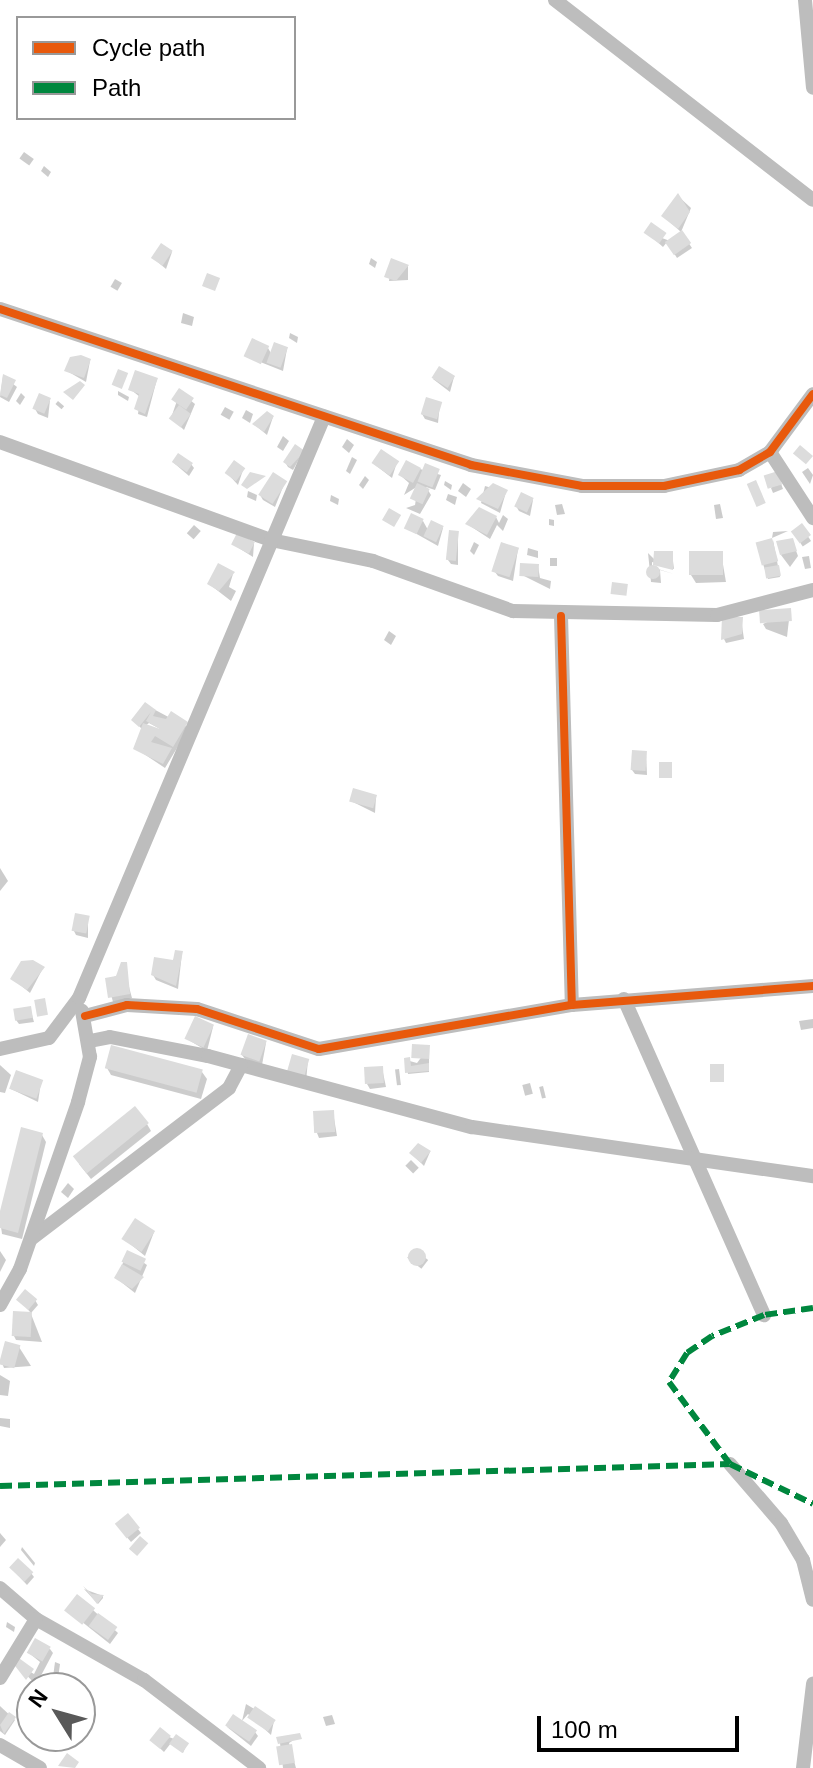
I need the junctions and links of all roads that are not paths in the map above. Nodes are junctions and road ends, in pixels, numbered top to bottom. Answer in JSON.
{"nodes":[{"id":1,"x":555,"y":0,"type":"edge"},
{"id":2,"x":807,"y":13,"type":"edge"},
{"id":3,"x":813,"y":88,"type":"edge"},
{"id":4,"x":813,"y":200,"type":"edge"},
{"id":5,"x":0,"y":309,"type":"edge"},
{"id":6,"x":813,"y":394,"type":"edge"},
{"id":7,"x":324,"y":417,"type":"junction"},
{"id":8,"x":0,"y":442,"type":"edge"},
{"id":9,"x":770,"y":452,"type":"junction"},
{"id":10,"x":813,"y":518,"type":"edge"},
{"id":11,"x":271,"y":540,"type":"junction"},
{"id":12,"x":813,"y":590,"type":"edge"},
{"id":13,"x":561,"y":616,"type":"junction"},
{"id":14,"x":813,"y":986,"type":"edge"},
{"id":15,"x":79,"y":998,"type":"junction"},
{"id":16,"x":624,"y":999,"type":"junction"},
{"id":17,"x":572,"y":1005,"type":"junction"},
{"id":18,"x":85,"y":1016,"type":"junction"},
{"id":19,"x":90,"y":1041,"type":"junction"},
{"id":20,"x":0,"y":1049,"type":"edge"},
{"id":21,"x":241,"y":1065,"type":"junction"},
{"id":22,"x":692,"y":1157,"type":"junction"},
{"id":23,"x":813,"y":1176,"type":"edge"},
{"id":24,"x":31,"y":1239,"type":"junction"},
{"id":25,"x":0,"y":1305,"type":"edge"},
{"id":26,"x":764,"y":1315,"type":"dead end"},
{"id":27,"x":730,"y":1464,"type":"dead end"},
{"id":28,"x":0,"y":1588,"type":"edge"},
{"id":29,"x":813,"y":1600,"type":"edge"},
{"id":30,"x":36,"y":1619,"type":"junction"},
{"id":31,"x":0,"y":1678,"type":"edge"},
{"id":32,"x":813,"y":1684,"type":"edge"},
{"id":33,"x":0,"y":1745,"type":"edge"},
{"id":34,"x":40,"y":1768,"type":"edge"},
{"id":35,"x":259,"y":1768,"type":"edge"},
{"id":36,"x":803,"y":1768,"type":"edge"}],
"edges":[{"from":1,"to":4,"type":"street"},
{"from":2,"to":3,"type":"street"},
{"from":5,"to":7,"type":"street"},
{"from":6,"to":9,"type":"street"},
{"from":7,"to":9,"type":"street"},
{"from":7,"to":11,"type":"street"},
{"from":8,"to":11,"type":"street"},
{"from":9,"to":10,"type":"street"},
{"from":11,"to":13,"type":"street"},
{"from":11,"to":15,"type":"street"},
{"from":12,"to":13,"type":"street"},
{"from":13,"to":17,"type":"street"},
{"from":14,"to":16,"type":"street"},
{"from":15,"to":18,"type":"street"},
{"from":15,"to":20,"type":"street"},
{"from":16,"to":17,"type":"street"},
{"from":16,"to":22,"type":"street"},
{"from":17,"to":18,"type":"street"},
{"from":18,"to":19,"type":"street"},
{"from":19,"to":21,"type":"street"},
{"from":19,"to":24,"type":"street"},
{"from":21,"to":22,"type":"street"},
{"from":21,"to":24,"type":"street"},
{"from":22,"to":23,"type":"street"},
{"from":22,"to":26,"type":"street"},
{"from":24,"to":25,"type":"street"},
{"from":27,"to":29,"type":"street"},
{"from":28,"to":30,"type":"street"},
{"from":30,"to":31,"type":"street"},
{"from":30,"to":35,"type":"street"},
{"from":32,"to":36,"type":"street"},
{"from":33,"to":34,"type":"street"}]}
